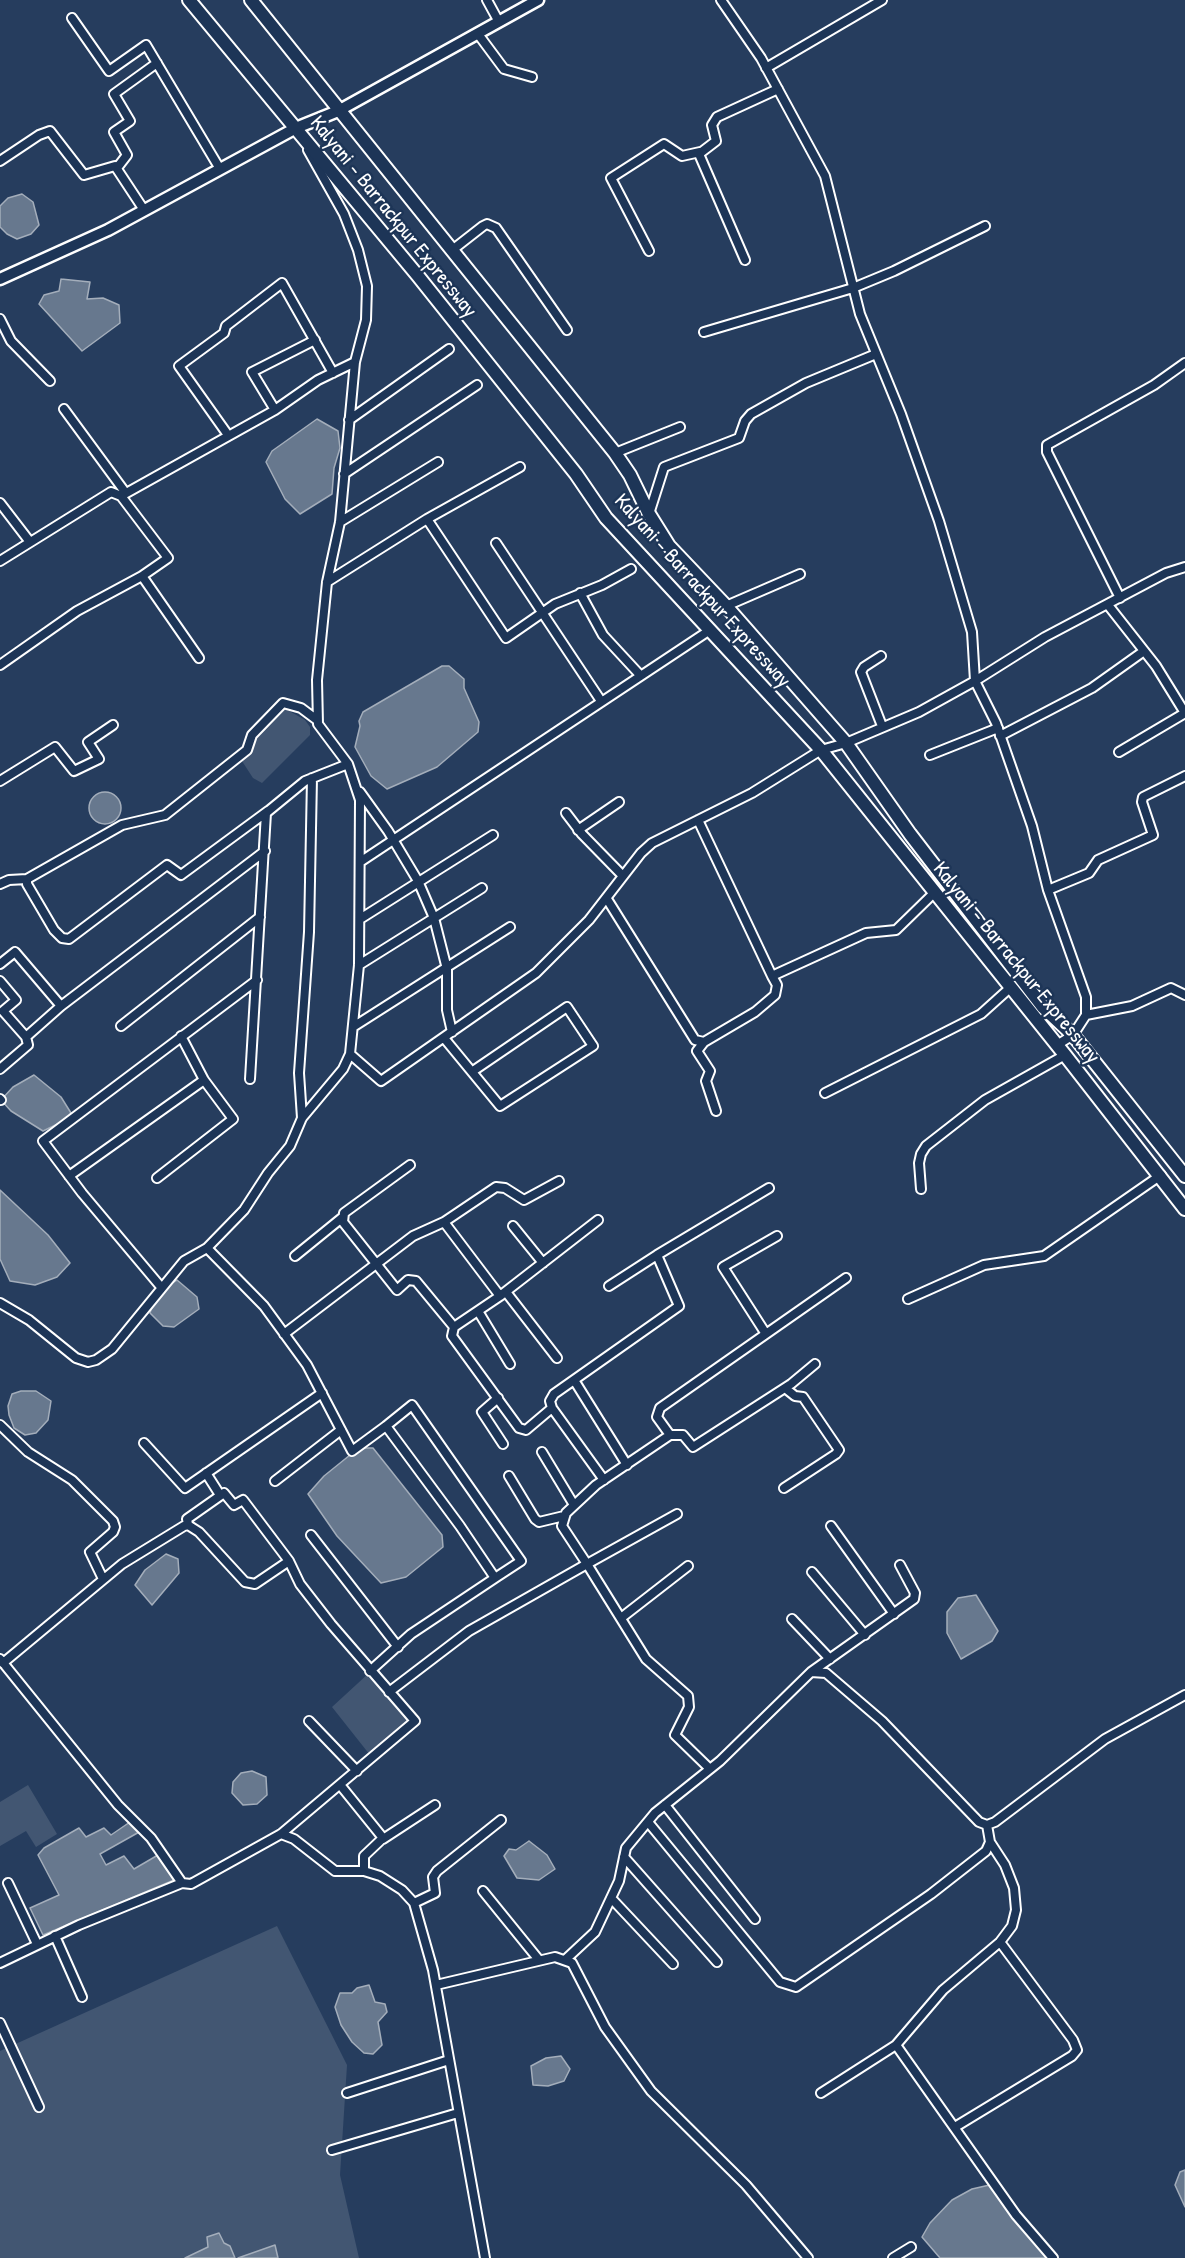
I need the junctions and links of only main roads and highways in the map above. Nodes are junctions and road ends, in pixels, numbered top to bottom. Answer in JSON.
{"nodes":[{"id":1,"x":189,"y":0,"type":"edge"},
{"id":2,"x":251,"y":0,"type":"edge"},
{"id":3,"x":538,"y":0,"type":"edge"},
{"id":4,"x":338,"y":111,"type":"junction"},
{"id":5,"x":296,"y":129,"type":"junction"},
{"id":6,"x":0,"y":279,"type":"edge"},
{"id":7,"x":1185,"y":1176,"type":"edge"},
{"id":8,"x":1185,"y":1209,"type":"edge"}],
"edges":[{"from":1,"to":5,"type":"highway","name":"Kalyani - Barrackpur Expressway"},
{"from":2,"to":4,"type":"highway","name":"Kalyani - Barrackpur Expressway"},
{"from":3,"to":4,"type":"main road"},
{"from":4,"to":5,"type":"main road"},
{"from":4,"to":7,"type":"highway","name":"Kalyani - Barrackpur Expressway"},
{"from":5,"to":6,"type":"main road"},
{"from":5,"to":8,"type":"highway","name":"Kalyani - Barrackpur Expressway"}]}
